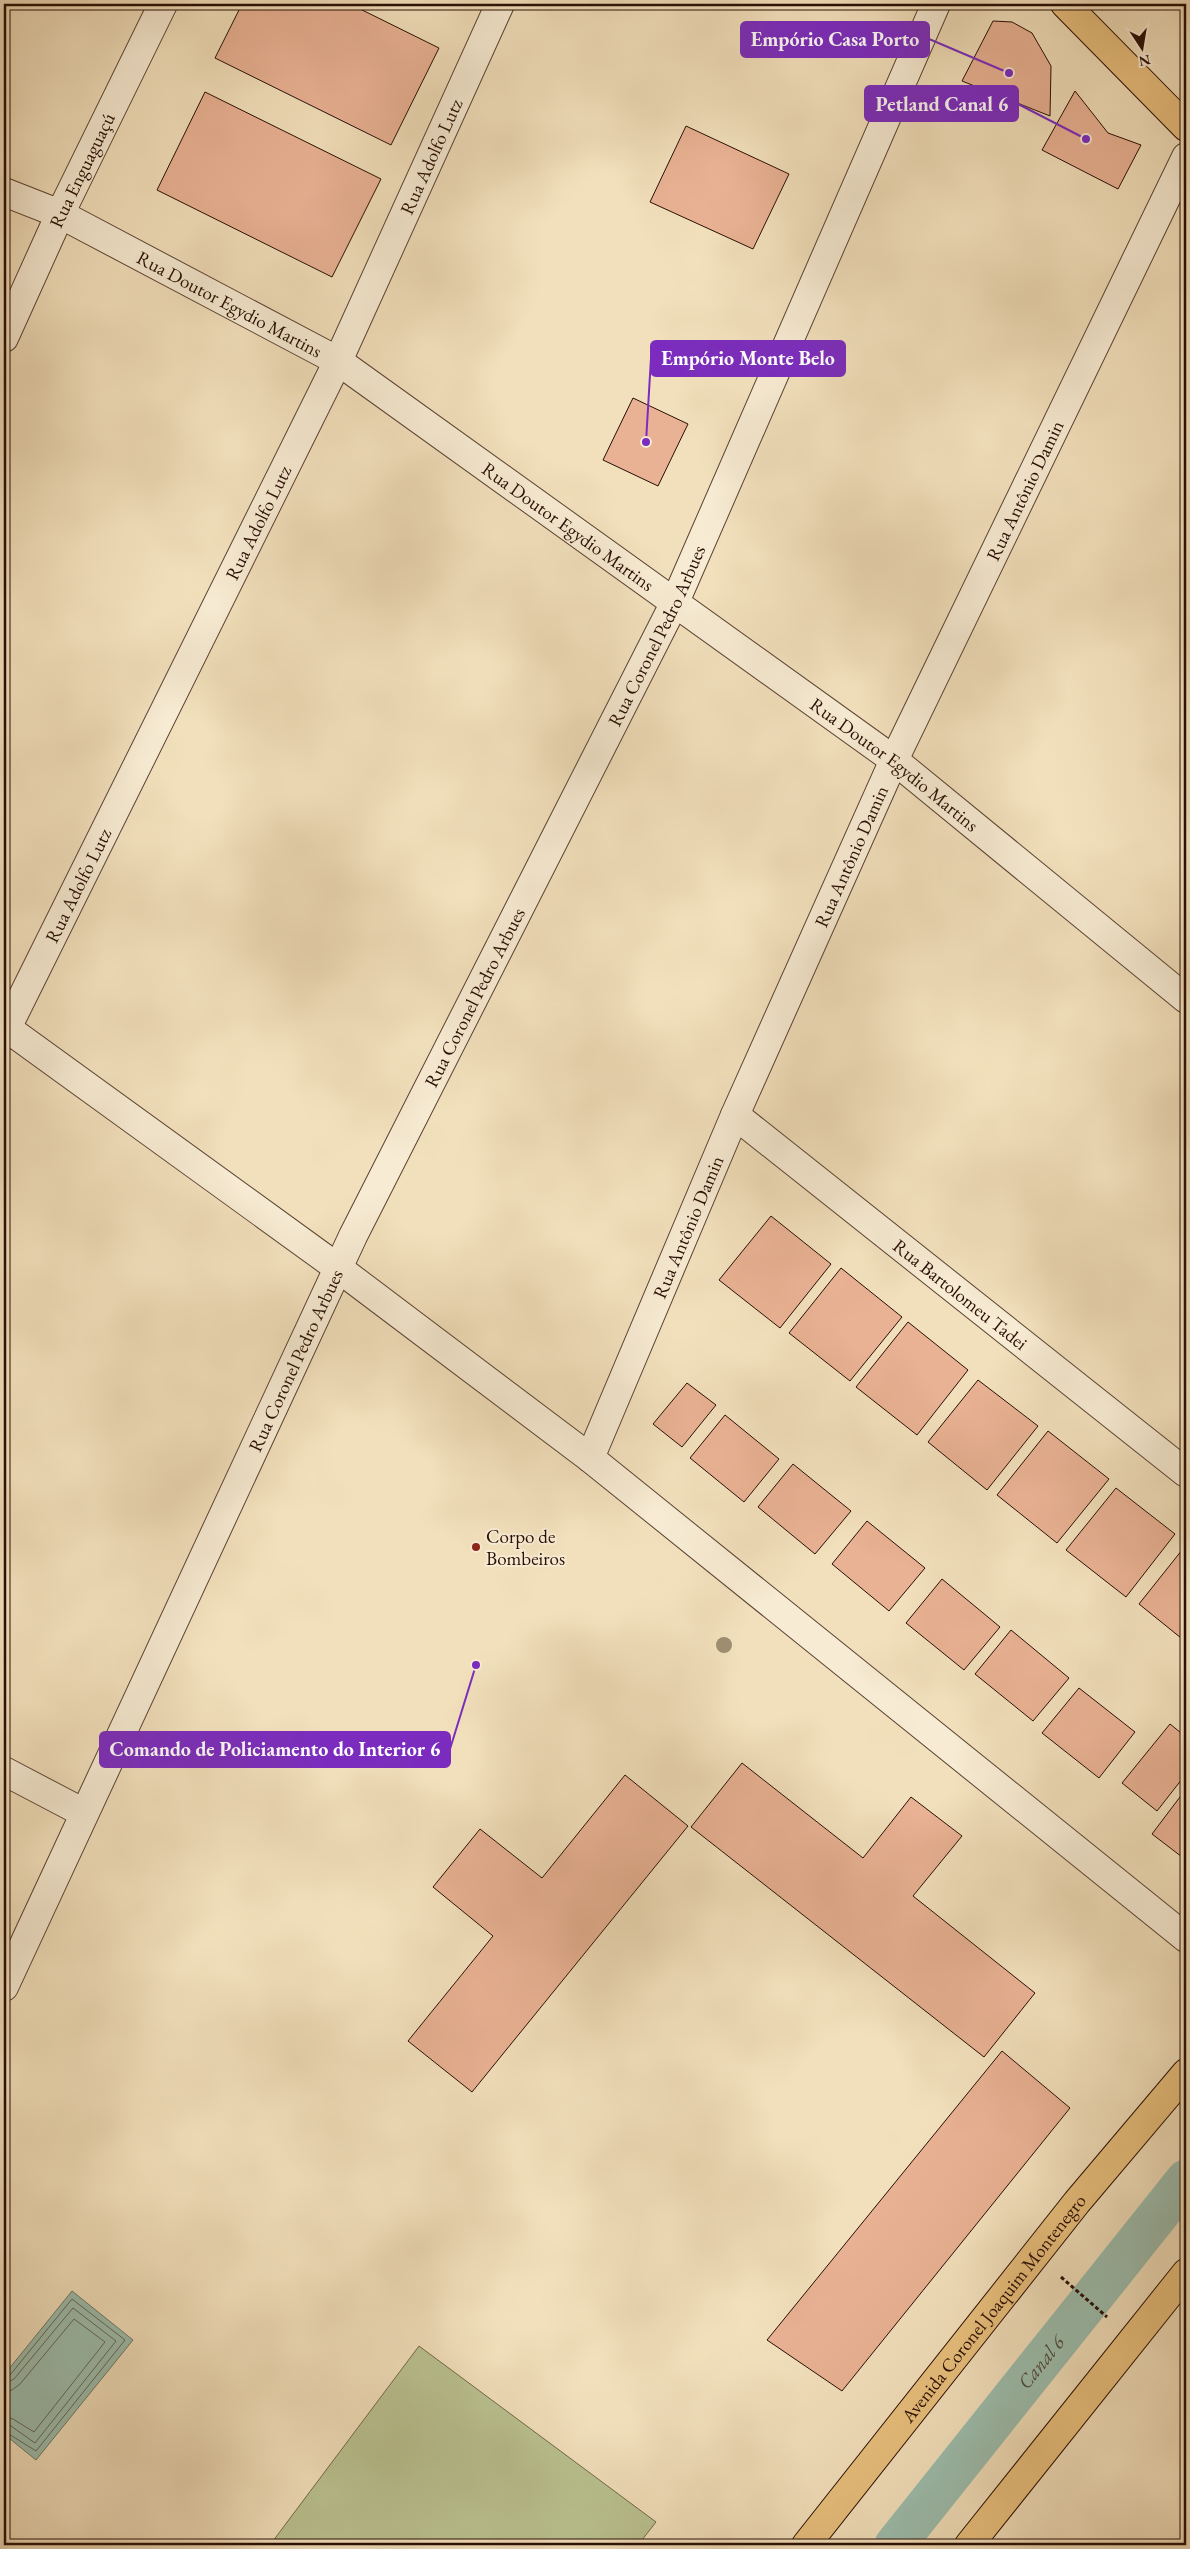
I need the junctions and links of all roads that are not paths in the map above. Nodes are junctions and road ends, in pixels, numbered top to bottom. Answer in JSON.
{"nodes":[{"id":1,"x":163,"y":4,"type":"edge"},
{"id":2,"x":500,"y":4,"type":"edge"},
{"id":3,"x":936,"y":4,"type":"edge"},
{"id":4,"x":1065,"y":4,"type":"edge"},
{"id":5,"x":1186,"y":127,"type":"edge"},
{"id":6,"x":1186,"y":157,"type":"edge"},
{"id":7,"x":4,"y":192,"type":"edge"},
{"id":8,"x":60,"y":214,"type":"junction"},
{"id":9,"x":4,"y":338,"type":"edge"},
{"id":10,"x":338,"y":361,"type":"junction"},
{"id":11,"x":675,"y":602,"type":"junction"},
{"id":12,"x":894,"y":760,"type":"junction"},
{"id":13,"x":1186,"y":999,"type":"edge"},
{"id":14,"x":5,"y":1029,"type":"edge"},
{"id":15,"x":735,"y":1115,"type":"junction"},
{"id":16,"x":338,"y":1268,"type":"junction"},
{"id":17,"x":590,"y":1458,"type":"junction"},
{"id":18,"x":1186,"y":1474,"type":"edge"},
{"id":19,"x":4,"y":1771,"type":"edge"},
{"id":20,"x":84,"y":1813,"type":"junction"},
{"id":21,"x":1186,"y":1938,"type":"edge"},
{"id":22,"x":4,"y":1987,"type":"edge"},
{"id":23,"x":1186,"y":2073,"type":"edge"},
{"id":24,"x":1186,"y":2273,"type":"edge"},
{"id":25,"x":806,"y":2545,"type":"edge"},
{"id":26,"x":970,"y":2545,"type":"edge"}],
"edges":[{"from":1,"to":8,"type":"street","name":"Rua Enguaguaçú"},
{"from":2,"to":10,"type":"street","name":"Rua Adolfo Lutz"},
{"from":3,"to":11,"type":"street","name":"Rua Coronel Pedro Arbues"},
{"from":4,"to":5,"type":"main road"},
{"from":6,"to":12,"type":"street","name":"Rua Antônio Damin"},
{"from":7,"to":8,"type":"street","name":"Rua Doutor Egydio Martins"},
{"from":8,"to":9,"type":"street","name":"Rua Enguaguaçú"},
{"from":8,"to":10,"type":"street","name":"Rua Doutor Egydio Martins"},
{"from":10,"to":11,"type":"street","name":"Rua Doutor Egydio Martins"},
{"from":10,"to":14,"type":"street","name":"Rua Adolfo Lutz"},
{"from":11,"to":12,"type":"street","name":"Rua Doutor Egydio Martins"},
{"from":11,"to":16,"type":"street","name":"Rua Coronel Pedro Arbues"},
{"from":12,"to":13,"type":"street","name":"Rua Doutor Egydio Martins"},
{"from":12,"to":15,"type":"street","name":"Rua Antônio Damin"},
{"from":14,"to":16,"type":"street"},
{"from":15,"to":17,"type":"street","name":"Rua Antônio Damin"},
{"from":15,"to":18,"type":"street","name":"Rua Bartolomeu Tadei"},
{"from":16,"to":17,"type":"street"},
{"from":16,"to":20,"type":"street","name":"Rua Coronel Pedro Arbues"},
{"from":17,"to":21,"type":"street"},
{"from":19,"to":20,"type":"street"},
{"from":20,"to":22,"type":"street","name":"Rua Coronel Pedro Arbues"},
{"from":23,"to":25,"type":"main road","name":"Avenida Coronel Joaquim Montenegro"},
{"from":24,"to":26,"type":"main road"}]}
